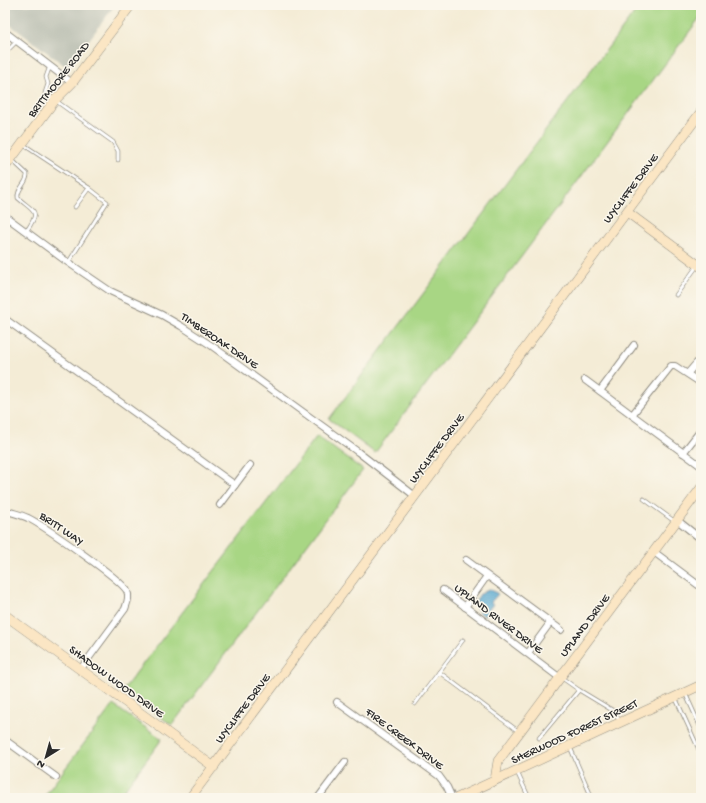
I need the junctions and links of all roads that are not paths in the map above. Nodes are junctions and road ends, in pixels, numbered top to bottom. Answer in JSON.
{"nodes":[{"id":1,"x":131,"y":5,"type":"edge"},
{"id":2,"x":5,"y":32,"type":"edge"},
{"id":3,"x":17,"y":41,"type":"junction"},
{"id":4,"x":5,"y":51,"type":"edge"},
{"id":5,"x":50,"y":66,"type":"junction"},
{"id":6,"x":72,"y":83,"type":"junction"},
{"id":7,"x":55,"y":100,"type":"junction"},
{"id":8,"x":701,"y":112,"type":"edge"},
{"id":9,"x":23,"y":144,"type":"junction"},
{"id":10,"x":118,"y":160,"type":"dead end"},
{"id":11,"x":8,"y":163,"type":"edge"},
{"id":12,"x":89,"y":188,"type":"junction"},
{"id":13,"x":75,"y":207,"type":"dead end"},
{"id":14,"x":627,"y":212,"type":"junction"},
{"id":15,"x":5,"y":216,"type":"edge"},
{"id":16,"x":26,"y":232,"type":"junction"},
{"id":17,"x":68,"y":263,"type":"junction"},
{"id":18,"x":700,"y":266,"type":"edge"},
{"id":19,"x":676,"y":295,"type":"dead end"},
{"id":20,"x":5,"y":319,"type":"edge"},
{"id":21,"x":634,"y":345,"type":"dead end"},
{"id":22,"x":701,"y":358,"type":"edge"},
{"id":23,"x":688,"y":374,"type":"junction"},
{"id":24,"x":585,"y":380,"type":"dead end"},
{"id":25,"x":701,"y":383,"type":"edge"},
{"id":26,"x":600,"y":391,"type":"junction"},
{"id":27,"x":632,"y":415,"type":"junction"},
{"id":28,"x":701,"y":430,"type":"edge"},
{"id":29,"x":683,"y":454,"type":"junction"},
{"id":30,"x":250,"y":465,"type":"dead end"},
{"id":31,"x":701,"y":466,"type":"edge"},
{"id":32,"x":235,"y":485,"type":"junction"},
{"id":33,"x":701,"y":488,"type":"edge"},
{"id":34,"x":415,"y":496,"type":"junction"},
{"id":35,"x":644,"y":499,"type":"dead end"},
{"id":36,"x":220,"y":505,"type":"dead end"},
{"id":37,"x":5,"y":510,"type":"edge"},
{"id":38,"x":677,"y":521,"type":"junction"},
{"id":39,"x":701,"y":539,"type":"edge"},
{"id":40,"x":654,"y":552,"type":"junction"},
{"id":41,"x":466,"y":560,"type":"dead end"},
{"id":42,"x":487,"y":576,"type":"junction"},
{"id":43,"x":701,"y":586,"type":"edge"},
{"id":44,"x":443,"y":590,"type":"dead end"},
{"id":45,"x":465,"y":606,"type":"junction"},
{"id":46,"x":5,"y":615,"type":"edge"},
{"id":47,"x":550,"y":623,"type":"junction"},
{"id":48,"x":561,"y":630,"type":"dead end"},
{"id":49,"x":463,"y":640,"type":"dead end"},
{"id":50,"x":528,"y":653,"type":"junction"},
{"id":51,"x":80,"y":670,"type":"junction"},
{"id":52,"x":439,"y":672,"type":"junction"},
{"id":53,"x":560,"y":678,"type":"junction"},
{"id":54,"x":701,"y":685,"type":"edge"},
{"id":55,"x":579,"y":690,"type":"junction"},
{"id":56,"x":685,"y":693,"type":"junction"},
{"id":57,"x":675,"y":698,"type":"junction"},
{"id":58,"x":337,"y":702,"type":"dead end"},
{"id":59,"x":415,"y":704,"type":"dead end"},
{"id":60,"x":620,"y":723,"type":"junction"},
{"id":61,"x":701,"y":728,"type":"edge"},
{"id":62,"x":519,"y":732,"type":"junction"},
{"id":63,"x":539,"y":738,"type":"dead end"},
{"id":64,"x":5,"y":740,"type":"edge"},
{"id":65,"x":570,"y":747,"type":"junction"},
{"id":66,"x":701,"y":754,"type":"edge"},
{"id":67,"x":345,"y":762,"type":"dead end"},
{"id":68,"x":214,"y":767,"type":"junction"},
{"id":69,"x":516,"y":771,"type":"junction"},
{"id":70,"x":56,"y":778,"type":"dead end"},
{"id":71,"x":495,"y":780,"type":"junction"},
{"id":72,"x":190,"y":798,"type":"edge"},
{"id":73,"x":318,"y":798,"type":"edge"},
{"id":74,"x":452,"y":798,"type":"edge"},
{"id":75,"x":457,"y":798,"type":"edge"},
{"id":76,"x":529,"y":798,"type":"edge"},
{"id":77,"x":592,"y":798,"type":"edge"}],
"edges":[{"from":1,"to":6,"type":"street","name":"BRITTMOORE ROAD"},
{"from":2,"to":3,"type":"street"},
{"from":3,"to":4,"type":"lane"},
{"from":3,"to":5,"type":"street"},
{"from":5,"to":6,"type":"street"},
{"from":5,"to":7,"type":"lane"},
{"from":6,"to":7,"type":"street","name":"BRITTMOORE ROAD"},
{"from":7,"to":9,"type":"street","name":"BRITTMOORE ROAD"},
{"from":7,"to":10,"type":"lane"},
{"from":8,"to":14,"type":"street","name":"WYCLIFFE DRIVE"},
{"from":9,"to":11,"type":"street","name":"BRITTMOORE ROAD"},
{"from":9,"to":12,"type":"lane"},
{"from":11,"to":16,"type":"lane"},
{"from":12,"to":13,"type":"lane"},
{"from":12,"to":17,"type":"lane"},
{"from":14,"to":18,"type":"street"},
{"from":14,"to":34,"type":"street","name":"WYCLIFFE DRIVE"},
{"from":15,"to":16,"type":"street","name":"TIMBEROAK DRIVE"},
{"from":16,"to":17,"type":"street","name":"TIMBEROAK DRIVE"},
{"from":17,"to":34,"type":"street","name":"TIMBEROAK DRIVE"},
{"from":18,"to":19,"type":"lane"},
{"from":20,"to":32,"type":"street"},
{"from":21,"to":26,"type":"street"},
{"from":22,"to":23,"type":"street"},
{"from":23,"to":25,"type":"street"},
{"from":23,"to":27,"type":"street"},
{"from":24,"to":26,"type":"street"},
{"from":26,"to":27,"type":"street"},
{"from":27,"to":29,"type":"street"},
{"from":28,"to":29,"type":"street"},
{"from":29,"to":31,"type":"street"},
{"from":30,"to":32,"type":"street"},
{"from":32,"to":36,"type":"street"},
{"from":33,"to":38,"type":"street","name":"UPLAND DRIVE"},
{"from":34,"to":68,"type":"street","name":"WYCLIFFE DRIVE"},
{"from":35,"to":38,"type":"lane"},
{"from":37,"to":51,"type":"street","name":"BRITT WAY"},
{"from":38,"to":39,"type":"street"},
{"from":38,"to":40,"type":"street","name":"UPLAND DRIVE"},
{"from":40,"to":43,"type":"street"},
{"from":40,"to":53,"type":"street","name":"UPLAND DRIVE"},
{"from":41,"to":42,"type":"street"},
{"from":42,"to":45,"type":"street"},
{"from":42,"to":47,"type":"street"},
{"from":44,"to":45,"type":"street","name":"UPLAND RIVER DRIVE"},
{"from":45,"to":50,"type":"street","name":"UPLAND RIVER DRIVE"},
{"from":46,"to":51,"type":"street","name":"SHADOW WOOD DRIVE"},
{"from":47,"to":48,"type":"street"},
{"from":47,"to":50,"type":"street"},
{"from":49,"to":52,"type":"lane"},
{"from":50,"to":53,"type":"street","name":"UPLAND RIVER DRIVE"},
{"from":51,"to":68,"type":"street","name":"SHADOW WOOD DRIVE"},
{"from":52,"to":59,"type":"lane"},
{"from":52,"to":62,"type":"lane"},
{"from":53,"to":55,"type":"lane"},
{"from":53,"to":62,"type":"street","name":"UPLAND DRIVE"},
{"from":54,"to":56,"type":"street","name":"SHERWOOD FOREST STREET"},
{"from":55,"to":60,"type":"lane"},
{"from":55,"to":63,"type":"lane"},
{"from":56,"to":57,"type":"street","name":"SHERWOOD FOREST STREET"},
{"from":56,"to":61,"type":"lane"},
{"from":57,"to":60,"type":"street","name":"SHERWOOD FOREST STREET"},
{"from":57,"to":66,"type":"lane"},
{"from":58,"to":74,"type":"street","name":"FIRE CREEK DRIVE"},
{"from":60,"to":65,"type":"street","name":"SHERWOOD FOREST STREET"},
{"from":62,"to":71,"type":"street","name":"UPLAND DRIVE"},
{"from":64,"to":70,"type":"street"},
{"from":65,"to":69,"type":"street","name":"SHERWOOD FOREST STREET"},
{"from":65,"to":77,"type":"lane"},
{"from":67,"to":73,"type":"street"},
{"from":68,"to":72,"type":"street","name":"WYCLIFFE DRIVE"},
{"from":69,"to":71,"type":"street","name":"SHERWOOD FOREST STREET"},
{"from":69,"to":76,"type":"lane"},
{"from":71,"to":75,"type":"street","name":"SHERWOOD FOREST STREET"}]}
